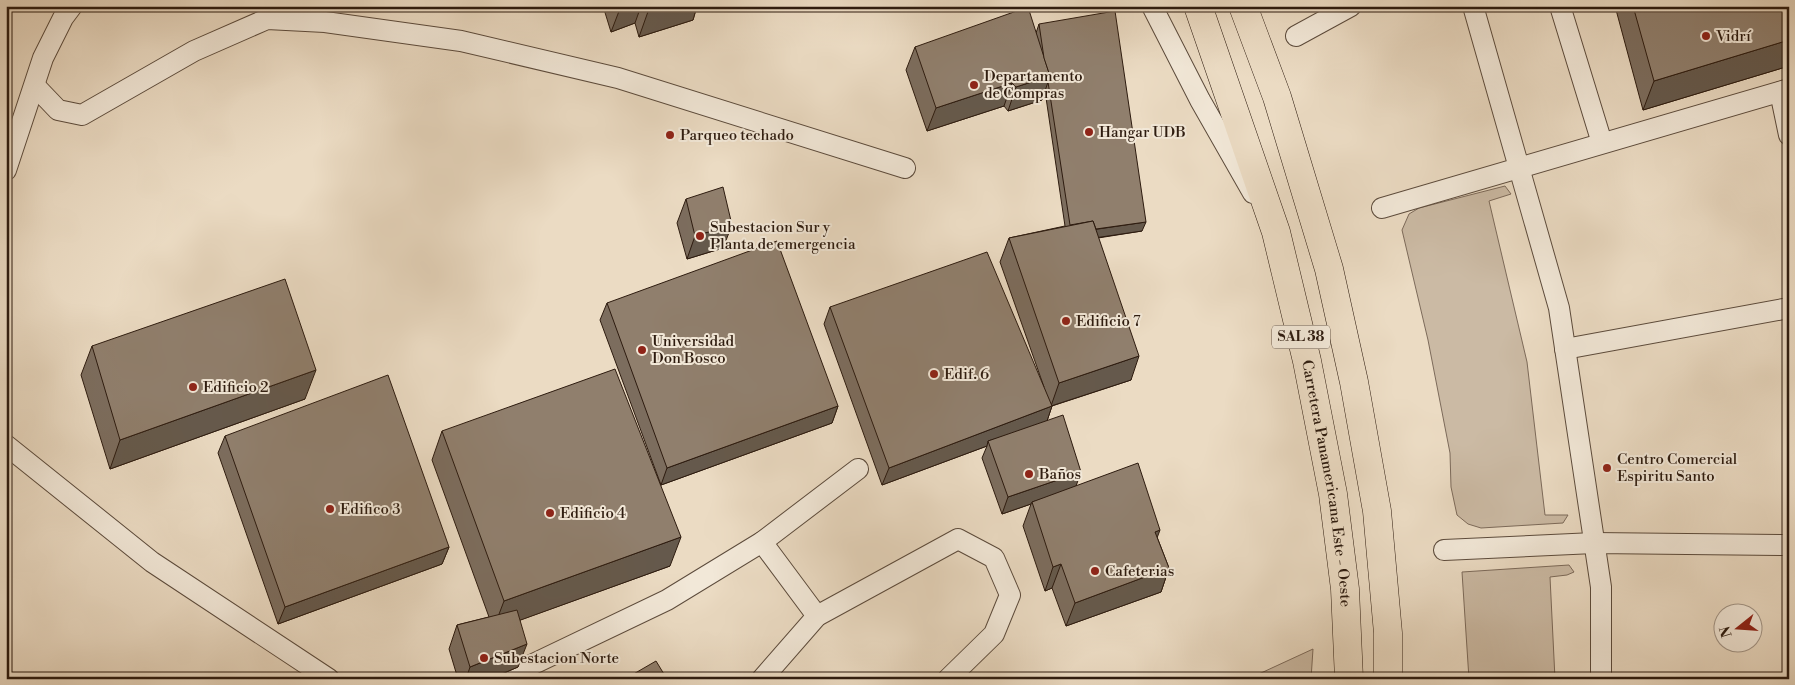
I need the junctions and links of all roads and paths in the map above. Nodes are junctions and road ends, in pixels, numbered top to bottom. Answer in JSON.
{"nodes":[{"id":1,"x":72,"y":6,"type":"edge"},
{"id":2,"x":1152,"y":6,"type":"edge"},
{"id":3,"x":1198,"y":6,"type":"edge"},
{"id":4,"x":1243,"y":6,"type":"edge"},
{"id":5,"x":1351,"y":6,"type":"edge"},
{"id":6,"x":1473,"y":6,"type":"edge"},
{"id":7,"x":1560,"y":6,"type":"edge"},
{"id":8,"x":1296,"y":36,"type":"dead end"},
{"id":9,"x":35,"y":86,"type":"junction"},
{"id":10,"x":1785,"y":90,"type":"edge"},
{"id":11,"x":1789,"y":135,"type":"edge"},
{"id":12,"x":1602,"y":143,"type":"junction"},
{"id":13,"x":1520,"y":167,"type":"junction"},
{"id":14,"x":905,"y":168,"type":"dead end"},
{"id":15,"x":6,"y":170,"type":"edge"},
{"id":16,"x":1382,"y":208,"type":"dead end"},
{"id":17,"x":1276,"y":232,"type":"junction"},
{"id":18,"x":1789,"y":308,"type":"edge"},
{"id":19,"x":1565,"y":349,"type":"junction"},
{"id":20,"x":6,"y":445,"type":"edge"},
{"id":21,"x":858,"y":469,"type":"dead end"},
{"id":22,"x":762,"y":542,"type":"junction"},
{"id":23,"x":1594,"y":543,"type":"junction"},
{"id":24,"x":1789,"y":546,"type":"edge"},
{"id":25,"x":1444,"y":550,"type":"dead end"},
{"id":26,"x":817,"y":616,"type":"junction"},
{"id":27,"x":329,"y":679,"type":"edge"},
{"id":28,"x":502,"y":679,"type":"edge"},
{"id":29,"x":762,"y":679,"type":"edge"},
{"id":30,"x":948,"y":679,"type":"edge"},
{"id":31,"x":1349,"y":679,"type":"edge"},
{"id":32,"x":1388,"y":679,"type":"edge"},
{"id":33,"x":1601,"y":679,"type":"edge"}],
"edges":[{"from":1,"to":9,"type":"lane"},
{"from":2,"to":17,"type":"lane"},
{"from":3,"to":17,"type":"highway","name":"Carretera Panamericana Este - Oeste","number":"SAL 38"},
{"from":4,"to":32,"type":"highway","number":"SAL 38"},
{"from":5,"to":8,"type":"lane"},
{"from":6,"to":13,"type":"lane"},
{"from":7,"to":12,"type":"lane"},
{"from":9,"to":14,"type":"lane"},
{"from":9,"to":15,"type":"lane"},
{"from":10,"to":11,"type":"lane"},
{"from":10,"to":12,"type":"lane"},
{"from":12,"to":13,"type":"lane"},
{"from":13,"to":16,"type":"lane"},
{"from":13,"to":19,"type":"lane"},
{"from":17,"to":31,"type":"highway","name":"Carretera Panamericana Este - Oeste","number":"SAL 38"},
{"from":18,"to":19,"type":"lane"},
{"from":19,"to":23,"type":"lane"},
{"from":20,"to":27,"type":"lane"},
{"from":21,"to":22,"type":"lane"},
{"from":22,"to":26,"type":"lane"},
{"from":22,"to":28,"type":"lane"},
{"from":23,"to":24,"type":"lane"},
{"from":23,"to":25,"type":"lane"},
{"from":23,"to":33,"type":"lane"},
{"from":26,"to":29,"type":"lane"},
{"from":26,"to":30,"type":"lane"}]}
